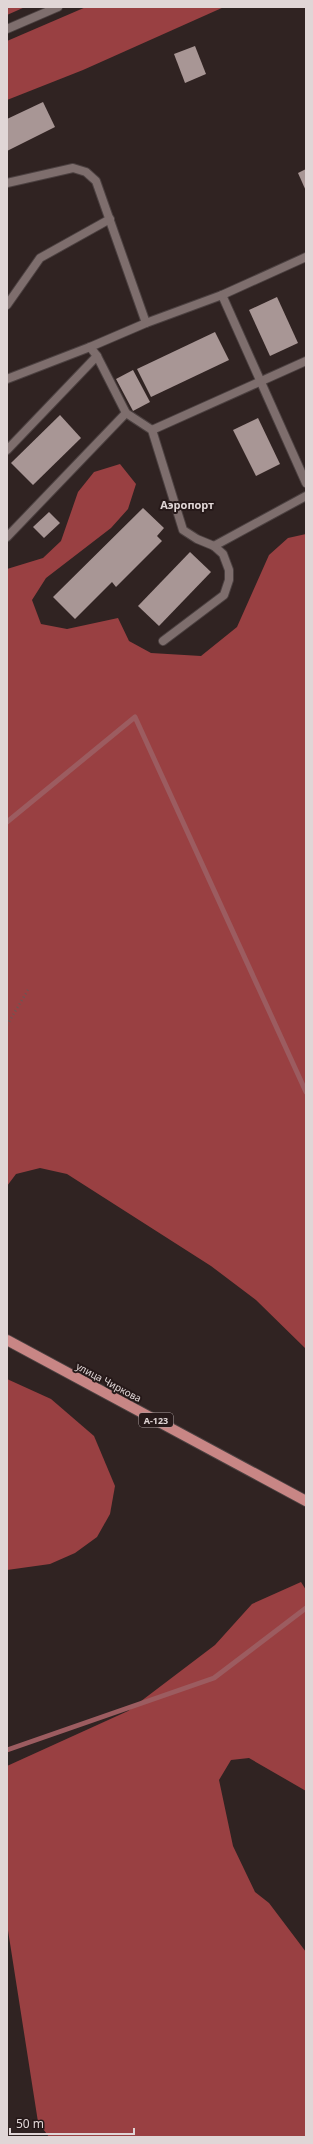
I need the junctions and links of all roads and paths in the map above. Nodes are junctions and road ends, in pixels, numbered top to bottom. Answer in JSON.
{"nodes":[{"id":1,"x":58,"y":7,"type":"edge"},
{"id":2,"x":7,"y":29,"type":"edge"},
{"id":3,"x":7,"y":183,"type":"edge"},
{"id":4,"x":110,"y":219,"type":"junction"},
{"id":5,"x":306,"y":257,"type":"edge"},
{"id":6,"x":222,"y":296,"type":"junction"},
{"id":7,"x":7,"y":304,"type":"edge"},
{"id":8,"x":146,"y":323,"type":"junction"},
{"id":9,"x":90,"y":348,"type":"junction"},
{"id":10,"x":97,"y":356,"type":"junction"},
{"id":11,"x":306,"y":361,"type":"edge"},
{"id":12,"x":7,"y":379,"type":"edge"},
{"id":13,"x":262,"y":381,"type":"junction"},
{"id":14,"x":126,"y":413,"type":"junction"},
{"id":15,"x":152,"y":430,"type":"junction"},
{"id":16,"x":7,"y":450,"type":"edge"},
{"id":17,"x":306,"y":483,"type":"edge"},
{"id":18,"x":306,"y":496,"type":"edge"},
{"id":19,"x":7,"y":537,"type":"edge"},
{"id":20,"x":214,"y":546,"type":"junction"},
{"id":21,"x":163,"y":641,"type":"dead end"},
{"id":22,"x":28,"y":990,"type":"dead end"},
{"id":23,"x":7,"y":1025,"type":"edge"},
{"id":24,"x":7,"y":1340,"type":"edge"},
{"id":25,"x":306,"y":1501,"type":"edge"}],
"edges":[{"from":1,"to":2,"type":"lane"},
{"from":3,"to":4,"type":"lane"},
{"from":4,"to":7,"type":"lane"},
{"from":4,"to":8,"type":"lane"},
{"from":5,"to":6,"type":"lane"},
{"from":6,"to":8,"type":"lane"},
{"from":6,"to":13,"type":"lane"},
{"from":8,"to":9,"type":"lane"},
{"from":9,"to":10,"type":"lane"},
{"from":9,"to":12,"type":"lane"},
{"from":10,"to":14,"type":"lane"},
{"from":10,"to":16,"type":"lane"},
{"from":11,"to":13,"type":"lane"},
{"from":13,"to":15,"type":"lane"},
{"from":13,"to":17,"type":"lane"},
{"from":14,"to":15,"type":"lane"},
{"from":14,"to":19,"type":"lane"},
{"from":15,"to":20,"type":"lane"},
{"from":18,"to":20,"type":"lane"},
{"from":20,"to":21,"type":"lane"},
{"from":22,"to":23,"type":"path"},
{"from":24,"to":25,"type":"main road","name":"улица Чиркова","number":"А-123"}]}
